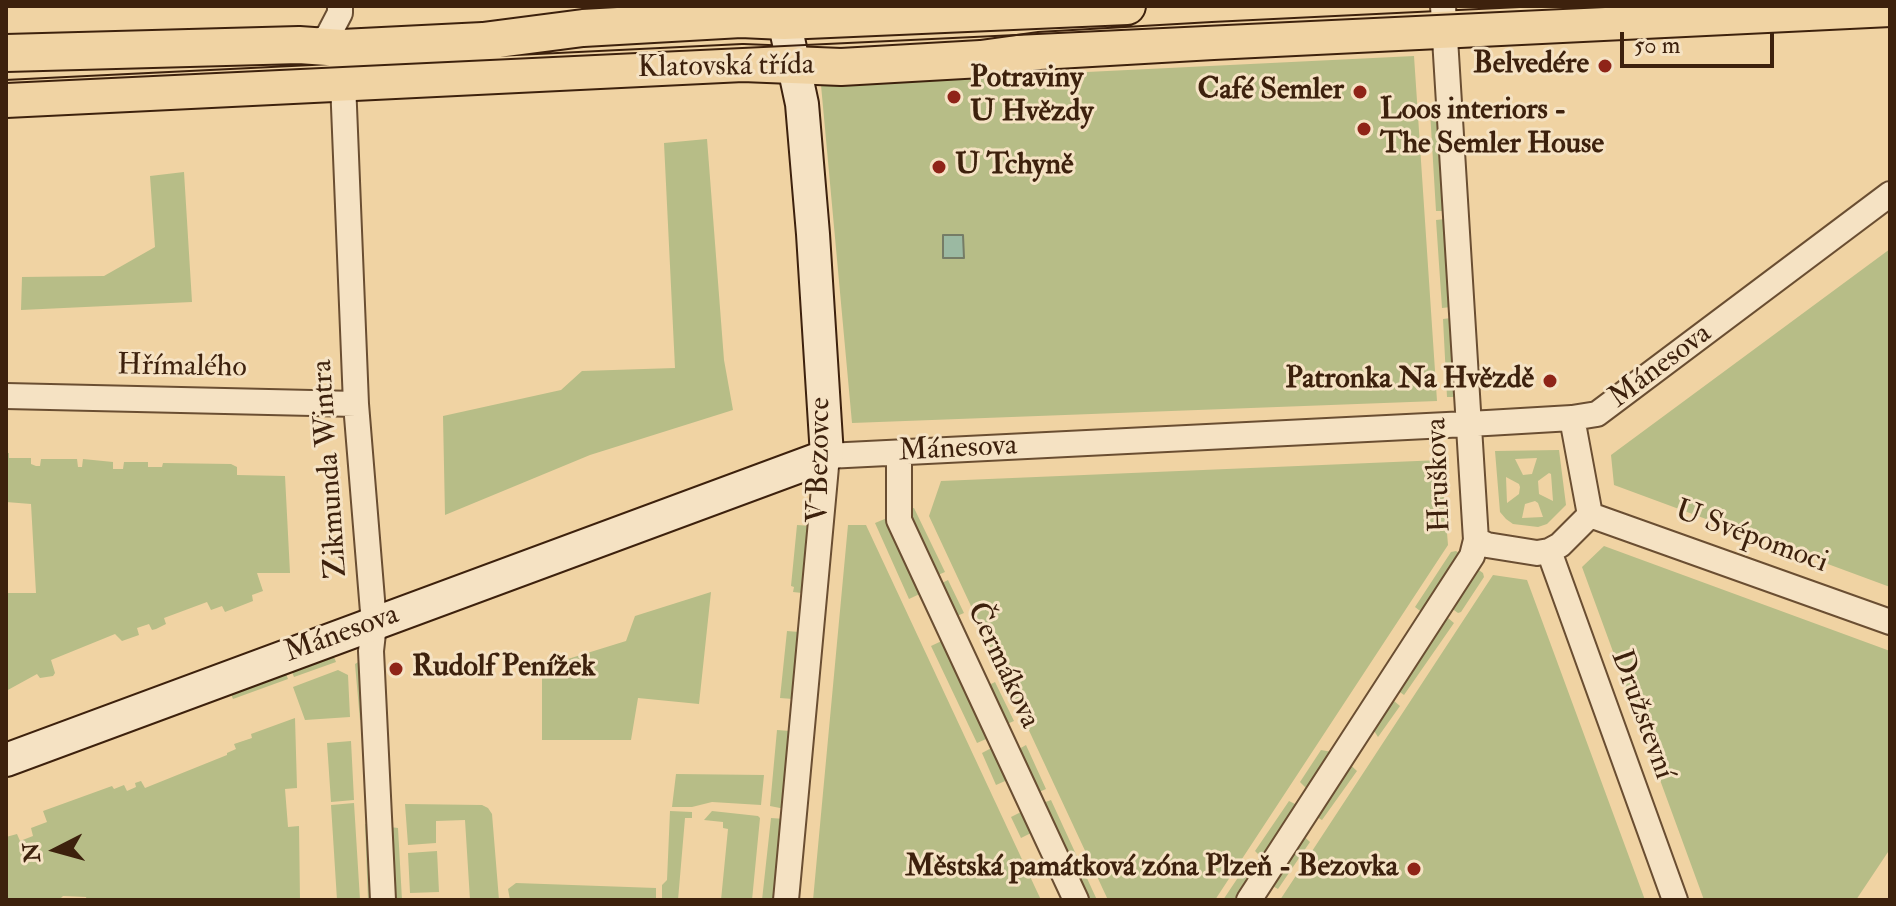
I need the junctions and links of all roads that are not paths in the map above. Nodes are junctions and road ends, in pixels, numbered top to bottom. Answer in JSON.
{"nodes":[{"id":1,"x":340,"y":6,"type":"edge"},
{"id":2,"x":1127,"y":6,"type":"edge"},
{"id":3,"x":1890,"y":8,"type":"edge"},
{"id":4,"x":782,"y":13,"type":"edge"},
{"id":5,"x":1444,"y":18,"type":"edge"},
{"id":6,"x":299,"y":45,"type":"junction"},
{"id":7,"x":6,"y":53,"type":"edge"},
{"id":8,"x":794,"y":65,"type":"junction"},
{"id":9,"x":343,"y":82,"type":"junction"},
{"id":10,"x":6,"y":99,"type":"edge"},
{"id":11,"x":1890,"y":194,"type":"edge"},
{"id":12,"x":6,"y":396,"type":"edge"},
{"id":13,"x":356,"y":404,"type":"junction"},
{"id":14,"x":1572,"y":418,"type":"junction"},
{"id":15,"x":1471,"y":424,"type":"junction"},
{"id":16,"x":899,"y":453,"type":"junction"},
{"id":17,"x":827,"y":456,"type":"junction"},
{"id":18,"x":1590,"y":515,"type":"junction"},
{"id":19,"x":1476,"y":540,"type":"junction"},
{"id":20,"x":1549,"y":551,"type":"junction"},
{"id":21,"x":1890,"y":622,"type":"edge"},
{"id":22,"x":374,"y":624,"type":"junction"},
{"id":23,"x":6,"y":760,"type":"edge"},
{"id":24,"x":383,"y":900,"type":"edge"},
{"id":25,"x":786,"y":900,"type":"edge"},
{"id":26,"x":1076,"y":900,"type":"edge"},
{"id":27,"x":1249,"y":900,"type":"edge"},
{"id":28,"x":1675,"y":900,"type":"edge"}],
"edges":[{"from":1,"to":6,"type":"street"},
{"from":2,"to":4,"type":"main road","name":"Klatovská třída"},
{"from":3,"to":5,"type":"main road","name":"Klatovská třída"},
{"from":4,"to":6,"type":"main road","name":"Klatovská třída"},
{"from":4,"to":8,"type":"street","name":"V Bezovce"},
{"from":5,"to":8,"type":"main road","name":"Klatovská třída"},
{"from":5,"to":15,"type":"street","name":"Hruškova"},
{"from":6,"to":7,"type":"main road","name":"Klatovská třída"},
{"from":8,"to":9,"type":"main road","name":"Klatovská třída"},
{"from":8,"to":17,"type":"street","name":"V Bezovce"},
{"from":9,"to":10,"type":"main road","name":"Klatovská třída"},
{"from":9,"to":13,"type":"street","name":"Zikmunda Wintra"},
{"from":11,"to":14,"type":"street","name":"Mánesova"},
{"from":12,"to":13,"type":"street","name":"Hřímalého"},
{"from":13,"to":22,"type":"street","name":"Zikmunda Wintra"},
{"from":14,"to":15,"type":"street","name":"Mánesova"},
{"from":14,"to":18,"type":"street"},
{"from":15,"to":16,"type":"street","name":"Mánesova"},
{"from":15,"to":19,"type":"street","name":"Hruškova"},
{"from":16,"to":17,"type":"street","name":"Mánesova"},
{"from":16,"to":26,"type":"street","name":"Čermákova"},
{"from":17,"to":22,"type":"street","name":"Mánesova"},
{"from":17,"to":25,"type":"street","name":"V Bezovce"},
{"from":18,"to":20,"type":"street"},
{"from":18,"to":21,"type":"street","name":"U Svépomoci"},
{"from":19,"to":20,"type":"street"},
{"from":19,"to":27,"type":"street","name":"Hruškova"},
{"from":20,"to":28,"type":"street","name":"Družstevní"},
{"from":22,"to":23,"type":"street","name":"Mánesova"},
{"from":22,"to":24,"type":"street","name":"Zikmunda Wintra"}]}
